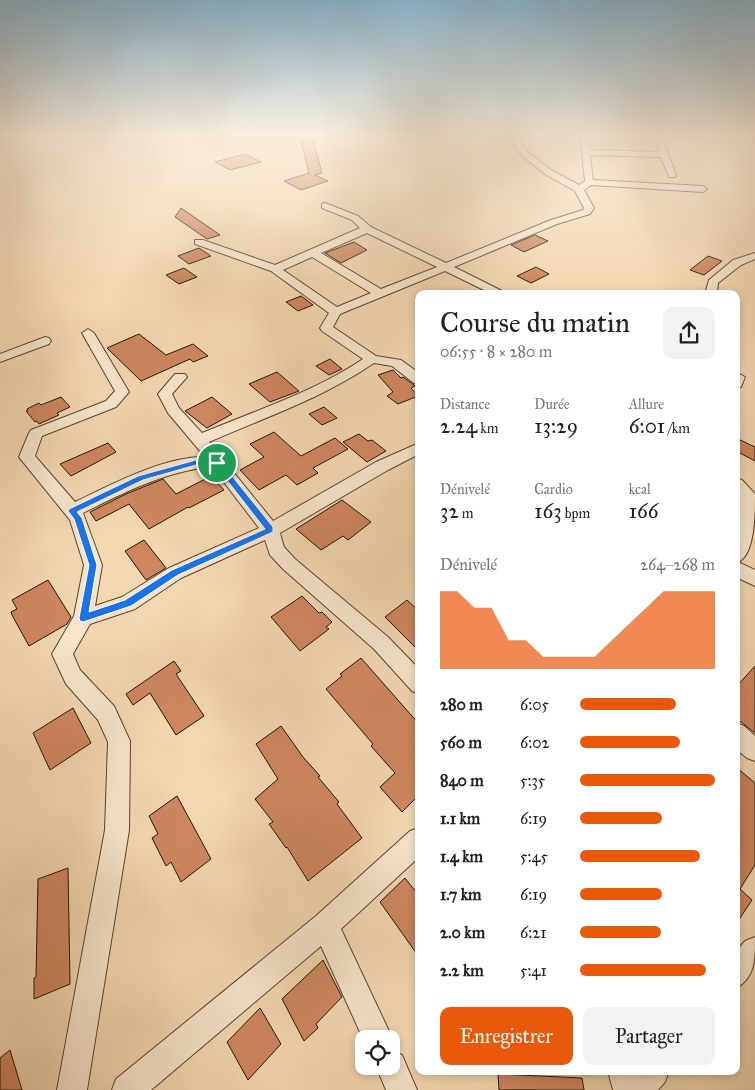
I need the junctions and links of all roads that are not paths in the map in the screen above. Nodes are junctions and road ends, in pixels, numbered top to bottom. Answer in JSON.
{"nodes":[{"id":1,"x":570,"y":184,"type":"edge"},
{"id":2,"x":586,"y":184,"type":"edge"},
{"id":3,"x":619,"y":184,"type":"edge"},
{"id":4,"x":579,"y":189,"type":"junction"},
{"id":5,"x":703,"y":189,"type":"dead end"},
{"id":6,"x":325,"y":206,"type":"dead end"},
{"id":7,"x":367,"y":229,"type":"junction"},
{"id":8,"x":200,"y":242,"type":"dead end"},
{"id":9,"x":312,"y":252,"type":"junction"},
{"id":10,"x":755,"y":256,"type":"edge"},
{"id":11,"x":444,"y":266,"type":"junction"},
{"id":12,"x":274,"y":269,"type":"junction"},
{"id":13,"x":494,"y":290,"type":"edge"},
{"id":14,"x":712,"y":290,"type":"edge"},
{"id":15,"x":380,"y":294,"type":"junction"},
{"id":16,"x":336,"y":312,"type":"junction"},
{"id":17,"x":88,"y":333,"type":"dead end"},
{"id":18,"x":45,"y":341,"type":"dead end"},
{"id":19,"x":0,"y":358,"type":"edge"},
{"id":20,"x":372,"y":358,"type":"junction"},
{"id":21,"x":180,"y":377,"type":"dead end"},
{"id":22,"x":415,"y":377,"type":"edge"},
{"id":23,"x":200,"y":440,"type":"junction"},
{"id":24,"x":415,"y":450,"type":"edge"},
{"id":25,"x":217,"y":463,"type":"junction"},
{"id":26,"x":740,"y":488,"type":"edge"},
{"id":27,"x":72,"y":511,"type":"junction"},
{"id":28,"x":271,"y":530,"type":"junction"},
{"id":29,"x":740,"y":550,"type":"edge"},
{"id":30,"x":740,"y":571,"type":"edge"},
{"id":31,"x":755,"y":578,"type":"edge"},
{"id":32,"x":83,"y":618,"type":"junction"},
{"id":33,"x":415,"y":680,"type":"edge"},
{"id":34,"x":740,"y":737,"type":"edge"},
{"id":35,"x":755,"y":750,"type":"edge"},
{"id":36,"x":415,"y":844,"type":"edge"},
{"id":37,"x":325,"y":925,"type":"junction"},
{"id":38,"x":755,"y":951,"type":"edge"},
{"id":39,"x":740,"y":969,"type":"edge"},
{"id":40,"x":374,"y":1030,"type":"edge"},
{"id":41,"x":395,"y":1075,"type":"edge"},
{"id":42,"x":624,"y":1075,"type":"edge"},
{"id":43,"x":651,"y":1075,"type":"edge"},
{"id":44,"x":72,"y":1090,"type":"edge"},
{"id":45,"x":127,"y":1090,"type":"edge"},
{"id":46,"x":402,"y":1090,"type":"edge"},
{"id":47,"x":628,"y":1090,"type":"edge"},
{"id":48,"x":638,"y":1090,"type":"edge"}],
"edges":[{"from":1,"to":4,"type":"street"},
{"from":2,"to":4,"type":"street"},
{"from":3,"to":5,"type":"street"},
{"from":4,"to":11,"type":"street"},
{"from":6,"to":7,"type":"street"},
{"from":7,"to":9,"type":"street"},
{"from":7,"to":11,"type":"street"},
{"from":8,"to":12,"type":"street"},
{"from":9,"to":12,"type":"street"},
{"from":9,"to":15,"type":"street"},
{"from":10,"to":14,"type":"street"},
{"from":11,"to":13,"type":"street"},
{"from":11,"to":15,"type":"street"},
{"from":12,"to":16,"type":"street"},
{"from":15,"to":16,"type":"street"},
{"from":16,"to":20,"type":"street"},
{"from":17,"to":27,"type":"street"},
{"from":18,"to":19,"type":"street"},
{"from":20,"to":22,"type":"street"},
{"from":20,"to":23,"type":"street"},
{"from":21,"to":23,"type":"street"},
{"from":23,"to":25,"type":"street"},
{"from":24,"to":28,"type":"street"},
{"from":25,"to":27,"type":"street"},
{"from":25,"to":28,"type":"street"},
{"from":26,"to":29,"type":"street"},
{"from":27,"to":32,"type":"street"},
{"from":28,"to":32,"type":"street"},
{"from":28,"to":33,"type":"street"},
{"from":30,"to":31,"type":"street"},
{"from":32,"to":44,"type":"street"},
{"from":34,"to":35,"type":"street"},
{"from":36,"to":37,"type":"street"},
{"from":37,"to":40,"type":"street"},
{"from":37,"to":45,"type":"street"},
{"from":38,"to":39,"type":"street"},
{"from":41,"to":46,"type":"street"},
{"from":42,"to":47,"type":"street"},
{"from":43,"to":48,"type":"street"}]}
